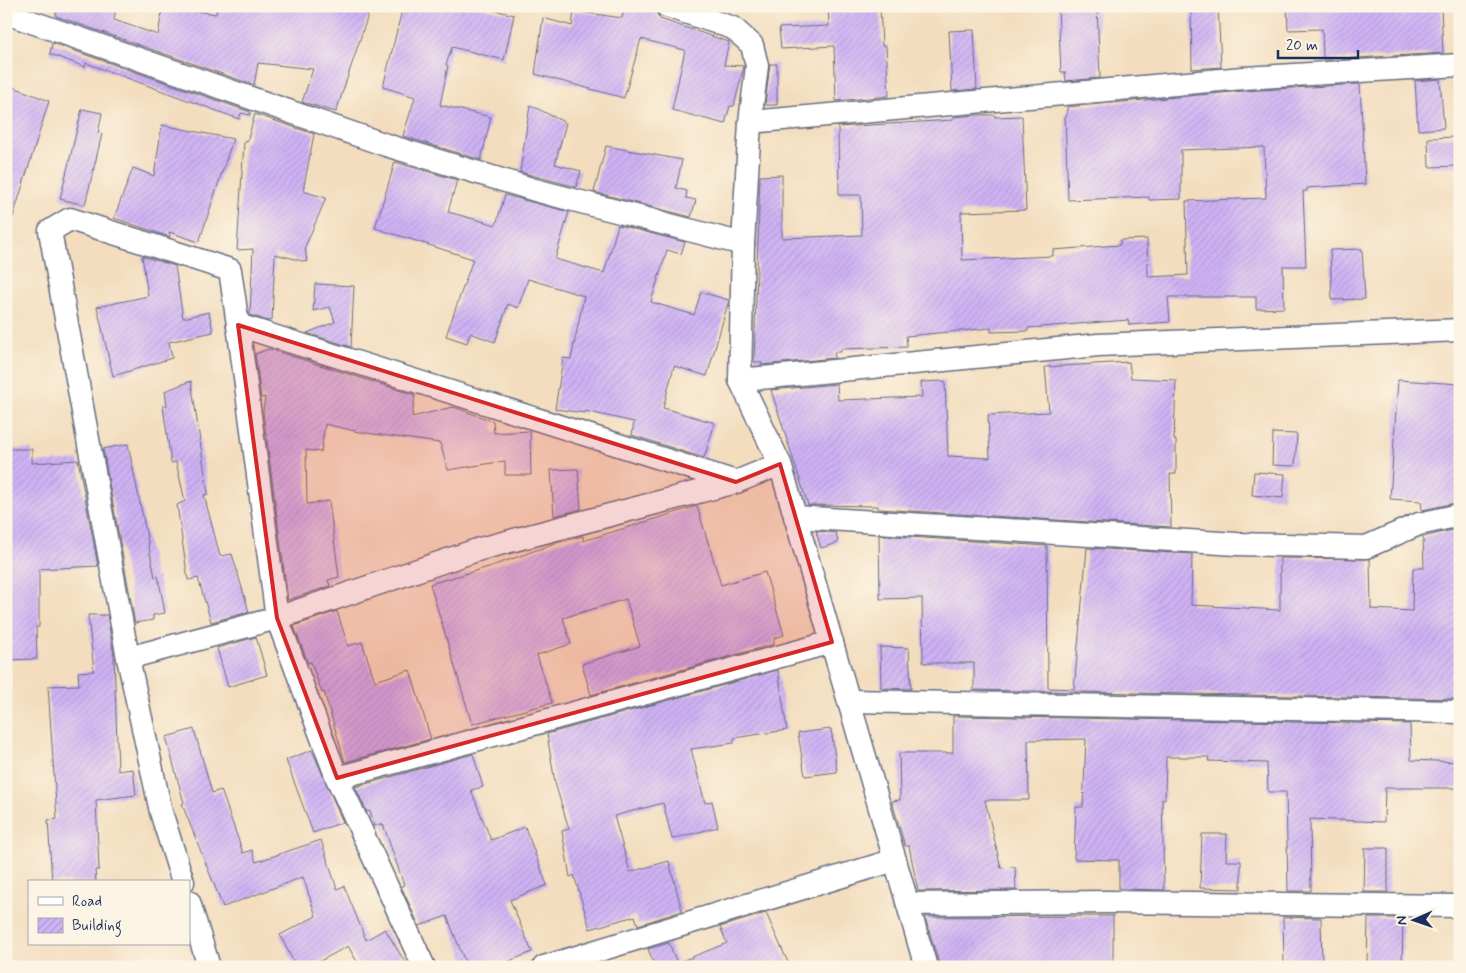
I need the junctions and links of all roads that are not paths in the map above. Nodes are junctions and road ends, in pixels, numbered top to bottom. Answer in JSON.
{"nodes":[{"id":1,"x":667,"y":6,"type":"edge"},
{"id":2,"x":6,"y":13,"type":"edge"},
{"id":3,"x":1460,"y":65,"type":"edge"},
{"id":4,"x":750,"y":122,"type":"junction"},
{"id":5,"x":743,"y":244,"type":"junction"},
{"id":6,"x":238,"y":325,"type":"junction"},
{"id":7,"x":1460,"y":330,"type":"edge"},
{"id":8,"x":740,"y":380,"type":"junction"},
{"id":9,"x":780,"y":464,"type":"junction"},
{"id":10,"x":736,"y":482,"type":"junction"},
{"id":11,"x":1460,"y":515,"type":"edge"},
{"id":12,"x":795,"y":517,"type":"junction"},
{"id":13,"x":277,"y":618,"type":"junction"},
{"id":14,"x":832,"y":642,"type":"junction"},
{"id":15,"x":128,"y":658,"type":"junction"},
{"id":16,"x":849,"y":701,"type":"junction"},
{"id":17,"x":1460,"y":712,"type":"edge"},
{"id":18,"x":337,"y":778,"type":"junction"},
{"id":19,"x":896,"y":860,"type":"junction"},
{"id":20,"x":182,"y":880,"type":"edge"},
{"id":21,"x":908,"y":904,"type":"junction"},
{"id":22,"x":190,"y":905,"type":"edge"},
{"id":23,"x":1460,"y":906,"type":"edge"},
{"id":24,"x":209,"y":967,"type":"edge"},
{"id":25,"x":424,"y":967,"type":"edge"},
{"id":26,"x":544,"y":967,"type":"edge"},
{"id":27,"x":926,"y":967,"type":"edge"}],
"edges":[{"from":1,"to":4,"type":"street"},
{"from":2,"to":5,"type":"street"},
{"from":3,"to":4,"type":"street"},
{"from":4,"to":5,"type":"street"},
{"from":5,"to":8,"type":"street"},
{"from":6,"to":10,"type":"street"},
{"from":6,"to":13,"type":"street"},
{"from":6,"to":15,"type":"street"},
{"from":7,"to":8,"type":"street"},
{"from":8,"to":9,"type":"street"},
{"from":9,"to":10,"type":"street"},
{"from":9,"to":12,"type":"street"},
{"from":10,"to":13,"type":"street"},
{"from":11,"to":12,"type":"street"},
{"from":12,"to":14,"type":"street"},
{"from":13,"to":15,"type":"street"},
{"from":13,"to":18,"type":"street"},
{"from":14,"to":16,"type":"street"},
{"from":14,"to":18,"type":"street"},
{"from":15,"to":20,"type":"street"},
{"from":16,"to":17,"type":"street"},
{"from":16,"to":19,"type":"street"},
{"from":18,"to":25,"type":"street"},
{"from":19,"to":21,"type":"street"},
{"from":19,"to":26,"type":"street"},
{"from":21,"to":23,"type":"street"},
{"from":21,"to":27,"type":"street"},
{"from":22,"to":24,"type":"street"}]}
